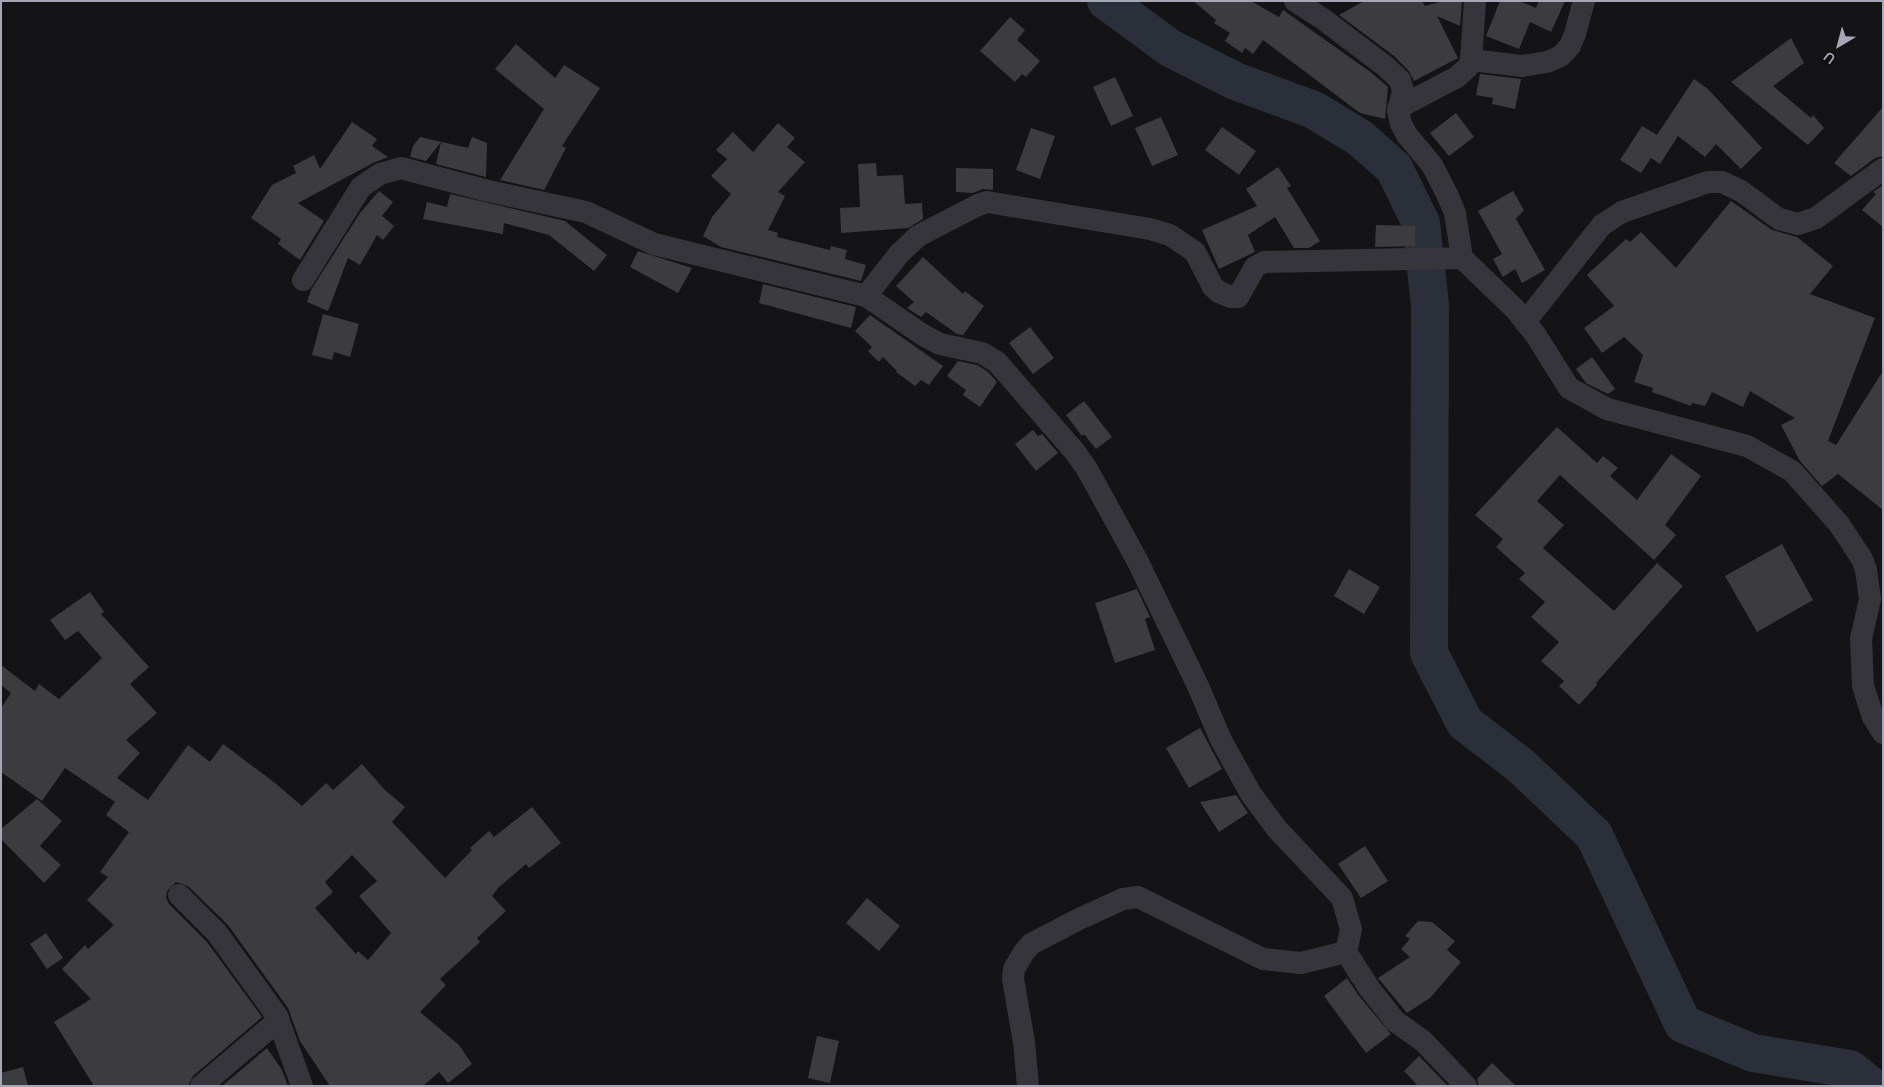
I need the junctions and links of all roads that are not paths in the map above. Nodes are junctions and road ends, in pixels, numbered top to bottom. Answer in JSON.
{"nodes":[{"id":1,"x":1295,"y":1,"type":"edge"},
{"id":2,"x":1475,"y":1,"type":"edge"},
{"id":3,"x":1584,"y":1,"type":"edge"},
{"id":4,"x":1471,"y":60,"type":"junction"},
{"id":5,"x":1398,"y":108,"type":"junction"},
{"id":6,"x":1883,"y":169,"type":"edge"},
{"id":7,"x":1456,"y":258,"type":"junction"},
{"id":8,"x":303,"y":280,"type":"dead end"},
{"id":9,"x":866,"y":296,"type":"junction"},
{"id":10,"x":1525,"y":322,"type":"junction"},
{"id":11,"x":1883,"y":733,"type":"edge"},
{"id":12,"x":179,"y":895,"type":"dead end"},
{"id":13,"x":1346,"y":952,"type":"junction"},
{"id":14,"x":279,"y":1020,"type":"junction"},
{"id":15,"x":201,"y":1086,"type":"edge"},
{"id":16,"x":302,"y":1086,"type":"edge"},
{"id":17,"x":1028,"y":1086,"type":"edge"},
{"id":18,"x":1466,"y":1086,"type":"edge"}],
"edges":[{"from":1,"to":5,"type":"street"},
{"from":2,"to":4,"type":"street"},
{"from":3,"to":4,"type":"street"},
{"from":4,"to":5,"type":"street"},
{"from":5,"to":7,"type":"street"},
{"from":6,"to":10,"type":"street"},
{"from":7,"to":9,"type":"street"},
{"from":7,"to":10,"type":"street"},
{"from":8,"to":9,"type":"street"},
{"from":9,"to":13,"type":"street"},
{"from":10,"to":11,"type":"street"},
{"from":12,"to":14,"type":"street"},
{"from":13,"to":17,"type":"street"},
{"from":13,"to":18,"type":"street"},
{"from":14,"to":15,"type":"street"},
{"from":14,"to":16,"type":"street"}]}
